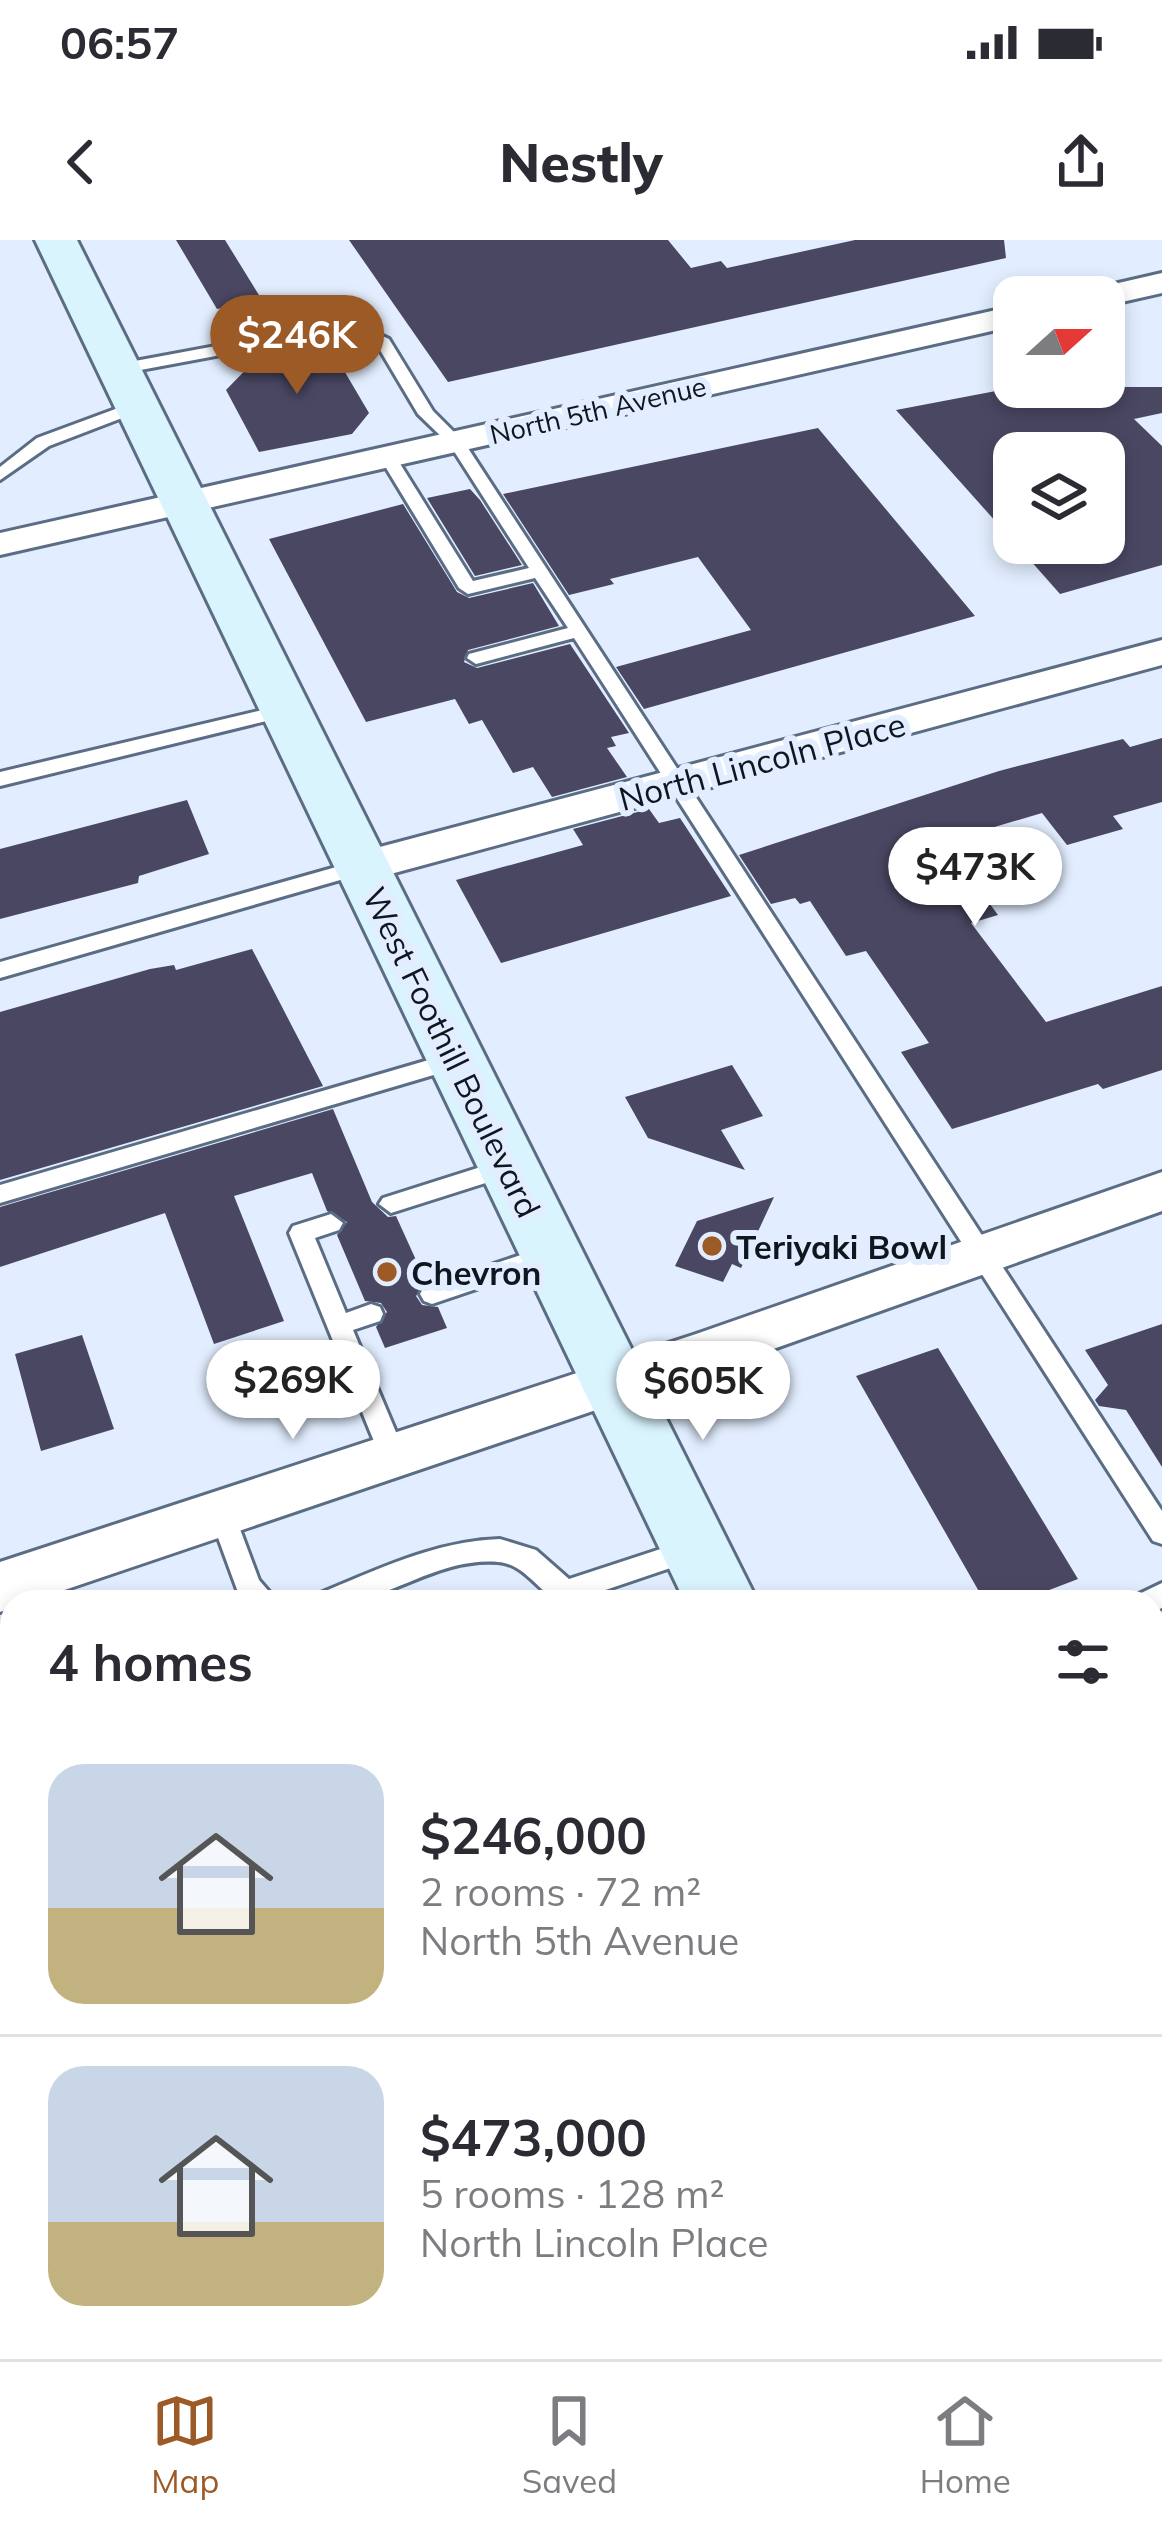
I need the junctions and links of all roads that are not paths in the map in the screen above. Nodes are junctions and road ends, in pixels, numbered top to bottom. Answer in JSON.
{"nodes":[{"id":1,"x":57,"y":240,"type":"edge"},
{"id":2,"x":1162,"y":283,"type":"edge"},
{"id":3,"x":1125,"y":291,"type":"edge"},
{"id":4,"x":993,"y":321,"type":"edge"},
{"id":5,"x":128,"y":388,"type":"junction"},
{"id":6,"x":456,"y":442,"type":"junction"},
{"id":7,"x":388,"y":458,"type":"junction"},
{"id":8,"x":0,"y":475,"type":"edge"},
{"id":9,"x":182,"y":502,"type":"junction"},
{"id":10,"x":0,"y":544,"type":"edge"},
{"id":11,"x":540,"y":571,"type":"junction"},
{"id":12,"x":579,"y":631,"type":"junction"},
{"id":13,"x":1162,"y":652,"type":"edge"},
{"id":14,"x":476,"y":658,"type":"dead end"},
{"id":15,"x":284,"y":711,"type":"junction"},
{"id":16,"x":0,"y":779,"type":"edge"},
{"id":17,"x":679,"y":784,"type":"junction"},
{"id":18,"x":362,"y":867,"type":"junction"},
{"id":19,"x":0,"y":970,"type":"edge"},
{"id":20,"x":456,"y":1060,"type":"junction"},
{"id":21,"x":508,"y":1168,"type":"junction"},
{"id":22,"x":1162,"y":1191,"type":"edge"},
{"id":23,"x":0,"y":1194,"type":"edge"},
{"id":24,"x":391,"y":1204,"type":"dead end"},
{"id":25,"x":332,"y":1223,"type":"dead end"},
{"id":26,"x":980,"y":1253,"type":"junction"},
{"id":27,"x":551,"y":1254,"type":"junction"},
{"id":28,"x":432,"y":1294,"type":"dead end"},
{"id":29,"x":370,"y":1314,"type":"dead end"},
{"id":30,"x":339,"y":1324,"type":"junction"},
{"id":31,"x":615,"y":1381,"type":"junction"},
{"id":32,"x":393,"y":1456,"type":"junction"},
{"id":33,"x":222,"y":1513,"type":"junction"},
{"id":34,"x":1162,"y":1533,"type":"edge"},
{"id":35,"x":709,"y":1575,"type":"edge"},
{"id":36,"x":0,"y":1587,"type":"edge"},
{"id":37,"x":251,"y":1590,"type":"edge"},
{"id":38,"x":360,"y":1590,"type":"edge"},
{"id":39,"x":560,"y":1590,"type":"edge"},
{"id":40,"x":612,"y":1590,"type":"edge"}],
"edges":[{"from":1,"to":5,"type":"main road","name":"West Foothill Boulevard"},
{"from":2,"to":3,"type":"street"},
{"from":4,"to":6,"type":"street","name":"North 5th Avenue"},
{"from":5,"to":6,"type":"lane"},
{"from":5,"to":8,"type":"lane"},
{"from":5,"to":9,"type":"main road","name":"West Foothill Boulevard"},
{"from":6,"to":7,"type":"street","name":"North 5th Avenue"},
{"from":6,"to":11,"type":"lane"},
{"from":7,"to":9,"type":"street","name":"North 5th Avenue"},
{"from":7,"to":11,"type":"lane"},
{"from":9,"to":10,"type":"street","name":"North 5th Avenue"},
{"from":9,"to":15,"type":"main road","name":"West Foothill Boulevard"},
{"from":11,"to":12,"type":"lane"},
{"from":12,"to":14,"type":"lane"},
{"from":12,"to":17,"type":"lane"},
{"from":13,"to":17,"type":"street","name":"North Lincoln Place"},
{"from":15,"to":16,"type":"lane"},
{"from":15,"to":18,"type":"main road","name":"West Foothill Boulevard"},
{"from":17,"to":18,"type":"street","name":"North Lincoln Place"},
{"from":17,"to":26,"type":"lane"},
{"from":18,"to":19,"type":"lane"},
{"from":18,"to":20,"type":"main road","name":"West Foothill Boulevard"},
{"from":20,"to":21,"type":"main road","name":"West Foothill Boulevard"},
{"from":20,"to":23,"type":"lane"},
{"from":21,"to":24,"type":"lane"},
{"from":21,"to":27,"type":"main road","name":"West Foothill Boulevard"},
{"from":22,"to":26,"type":"street"},
{"from":25,"to":30,"type":"lane"},
{"from":26,"to":31,"type":"street"},
{"from":26,"to":34,"type":"lane"},
{"from":27,"to":28,"type":"lane"},
{"from":27,"to":31,"type":"main road","name":"West Foothill Boulevard"},
{"from":29,"to":30,"type":"lane"},
{"from":30,"to":32,"type":"lane"},
{"from":31,"to":32,"type":"street"},
{"from":31,"to":35,"type":"main road","name":"West Foothill Boulevard"},
{"from":32,"to":33,"type":"street"},
{"from":33,"to":36,"type":"street"},
{"from":33,"to":37,"type":"lane"},
{"from":35,"to":40,"type":"lane"},
{"from":38,"to":39,"type":"lane"}]}
